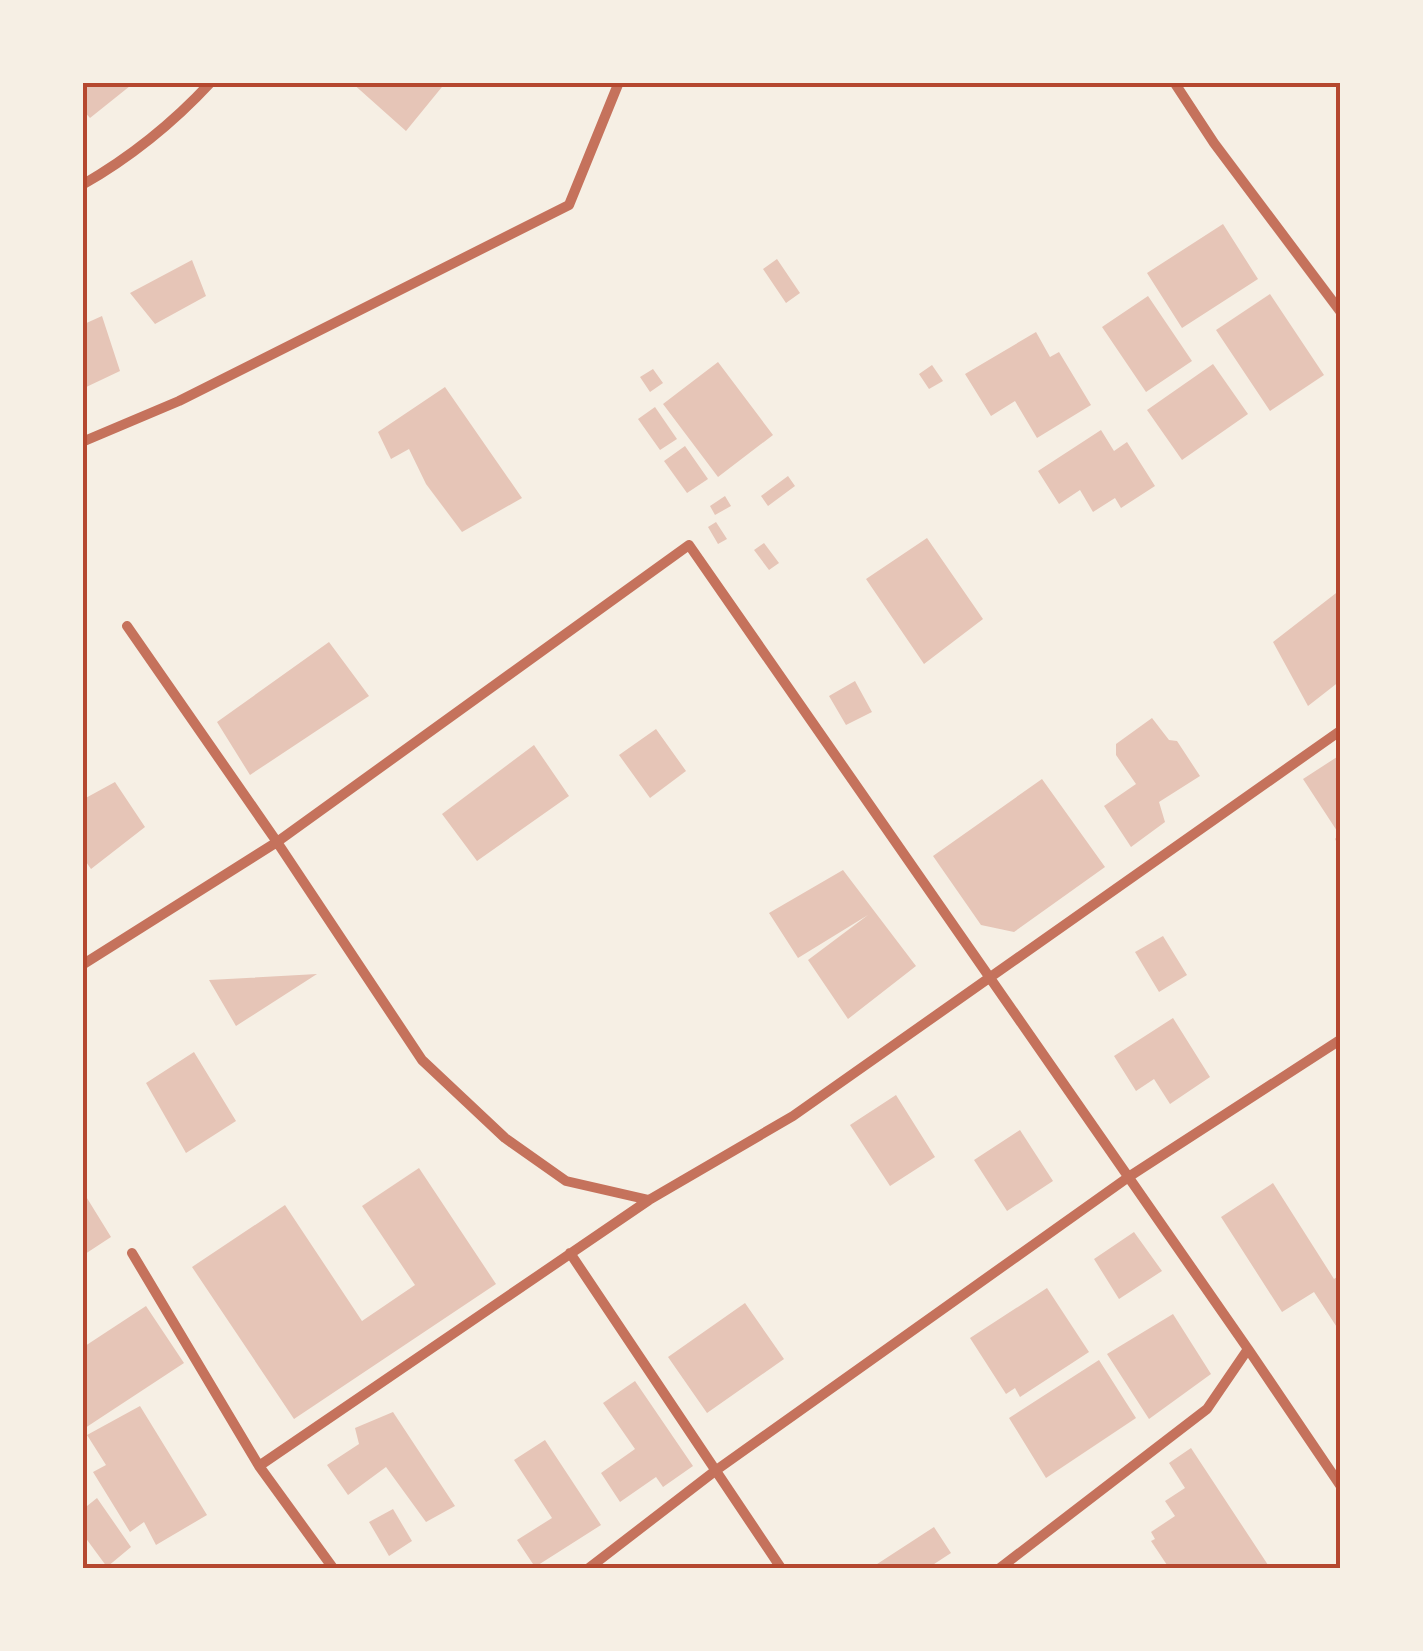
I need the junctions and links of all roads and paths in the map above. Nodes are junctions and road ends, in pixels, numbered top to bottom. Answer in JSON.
{"nodes":[{"id":1,"x":211,"y":82,"type":"edge"},
{"id":2,"x":619,"y":82,"type":"edge"},
{"id":3,"x":1174,"y":82,"type":"edge"},
{"id":4,"x":82,"y":184,"type":"edge"},
{"id":5,"x":1340,"y":312,"type":"edge"},
{"id":6,"x":82,"y":442,"type":"edge"},
{"id":7,"x":127,"y":626,"type":"dead end"},
{"id":8,"x":1340,"y":731,"type":"edge"},
{"id":9,"x":276,"y":842,"type":"junction"},
{"id":10,"x":82,"y":965,"type":"edge"},
{"id":11,"x":989,"y":976,"type":"junction"},
{"id":12,"x":1340,"y":1040,"type":"edge"},
{"id":13,"x":1130,"y":1176,"type":"junction"},
{"id":14,"x":650,"y":1200,"type":"junction"},
{"id":15,"x":132,"y":1253,"type":"dead end"},
{"id":16,"x":570,"y":1253,"type":"junction"},
{"id":17,"x":1248,"y":1350,"type":"junction"},
{"id":18,"x":259,"y":1466,"type":"junction"},
{"id":19,"x":715,"y":1472,"type":"junction"},
{"id":20,"x":1340,"y":1485,"type":"edge"},
{"id":21,"x":333,"y":1568,"type":"edge"},
{"id":22,"x":589,"y":1568,"type":"edge"},
{"id":23,"x":781,"y":1568,"type":"edge"},
{"id":24,"x":1000,"y":1568,"type":"edge"}],
"edges":[{"from":1,"to":4,"type":"street"},
{"from":2,"to":6,"type":"street"},
{"from":3,"to":5,"type":"street"},
{"from":7,"to":9,"type":"street"},
{"from":8,"to":11,"type":"street"},
{"from":9,"to":10,"type":"street"},
{"from":9,"to":11,"type":"street"},
{"from":9,"to":14,"type":"street"},
{"from":11,"to":13,"type":"street"},
{"from":11,"to":14,"type":"street"},
{"from":12,"to":13,"type":"street"},
{"from":13,"to":17,"type":"street"},
{"from":13,"to":19,"type":"street"},
{"from":14,"to":16,"type":"street"},
{"from":15,"to":18,"type":"street"},
{"from":16,"to":18,"type":"street"},
{"from":16,"to":19,"type":"street"},
{"from":17,"to":20,"type":"street"},
{"from":17,"to":24,"type":"street"},
{"from":18,"to":21,"type":"street"},
{"from":19,"to":22,"type":"street"},
{"from":19,"to":23,"type":"street"}]}
